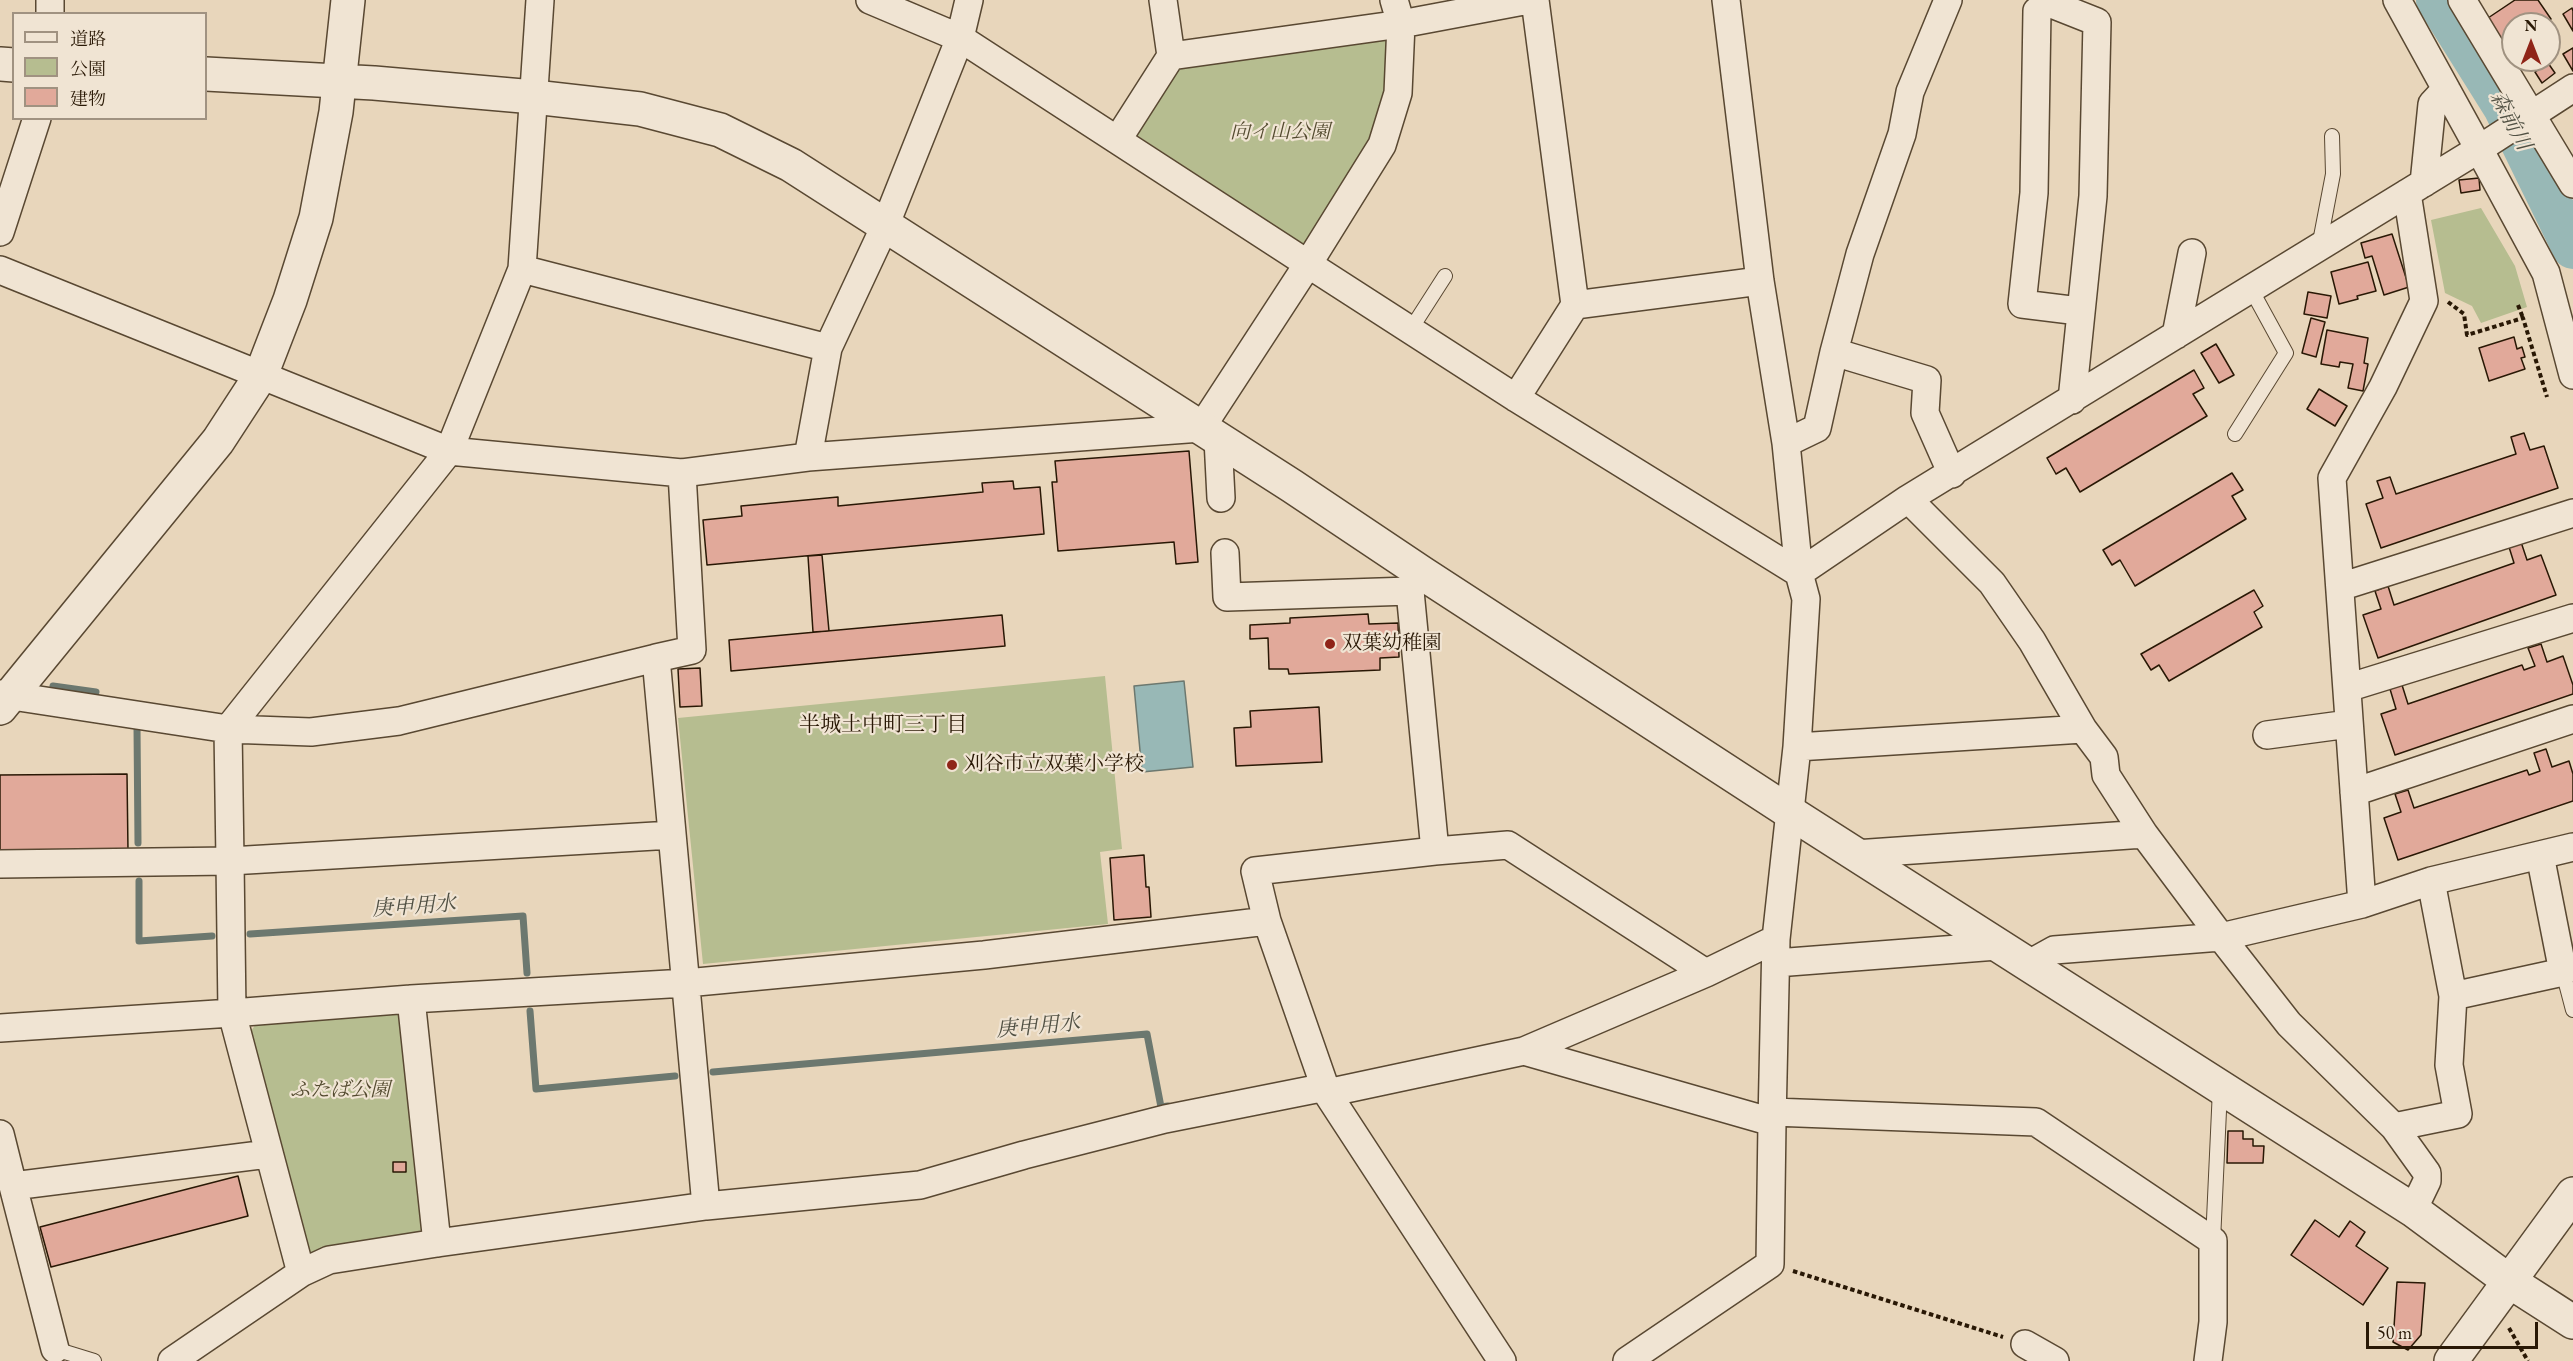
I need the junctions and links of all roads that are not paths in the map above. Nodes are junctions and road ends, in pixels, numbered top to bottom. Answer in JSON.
{"nodes":[{"id":1,"x":348,"y":0,"type":"edge"},
{"id":2,"x":540,"y":0,"type":"edge"},
{"id":3,"x":870,"y":0,"type":"edge"},
{"id":4,"x":969,"y":0,"type":"edge"},
{"id":5,"x":1163,"y":0,"type":"edge"},
{"id":6,"x":1528,"y":0,"type":"edge"},
{"id":7,"x":1535,"y":0,"type":"edge"},
{"id":8,"x":1726,"y":0,"type":"edge"},
{"id":9,"x":1948,"y":0,"type":"edge"},
{"id":10,"x":2397,"y":0,"type":"edge"},
{"id":11,"x":2462,"y":0,"type":"edge"},
{"id":12,"x":1398,"y":12,"type":"edge"},
{"id":13,"x":960,"y":38,"type":"junction"},
{"id":14,"x":1170,"y":56,"type":"junction"},
{"id":15,"x":207,"y":74,"type":"edge"},
{"id":16,"x":340,"y":81,"type":"junction"},
{"id":17,"x":2573,"y":88,"type":"edge"},
{"id":18,"x":2446,"y":89,"type":"junction"},
{"id":19,"x":534,"y":97,"type":"junction"},
{"id":20,"x":2532,"y":114,"type":"junction"},
{"id":21,"x":36,"y":120,"type":"edge"},
{"id":22,"x":2332,"y":136,"type":"dead end"},
{"id":23,"x":1118,"y":139,"type":"junction"},
{"id":24,"x":2479,"y":148,"type":"junction"},
{"id":25,"x":2573,"y":184,"type":"edge"},
{"id":26,"x":2415,"y":188,"type":"junction"},
{"id":27,"x":885,"y":226,"type":"junction"},
{"id":28,"x":0,"y":232,"type":"edge"},
{"id":29,"x":2319,"y":247,"type":"junction"},
{"id":30,"x":2192,"y":253,"type":"dead end"},
{"id":31,"x":1308,"y":264,"type":"junction"},
{"id":32,"x":522,"y":269,"type":"junction"},
{"id":33,"x":0,"y":270,"type":"edge"},
{"id":34,"x":1445,"y":276,"type":"dead end"},
{"id":35,"x":1760,"y":281,"type":"junction"},
{"id":36,"x":2251,"y":289,"type":"junction"},
{"id":37,"x":1575,"y":305,"type":"junction"},
{"id":38,"x":2079,"y":311,"type":"junction"},
{"id":39,"x":1411,"y":329,"type":"junction"},
{"id":40,"x":2176,"y":335,"type":"junction"},
{"id":41,"x":828,"y":348,"type":"junction"},
{"id":42,"x":1834,"y":352,"type":"junction"},
{"id":43,"x":261,"y":375,"type":"junction"},
{"id":44,"x":2573,"y":375,"type":"edge"},
{"id":45,"x":1516,"y":398,"type":"junction"},
{"id":46,"x":2072,"y":400,"type":"junction"},
{"id":47,"x":1209,"y":434,"type":"junction"},
{"id":48,"x":2235,"y":434,"type":"dead end"},
{"id":49,"x":1786,"y":443,"type":"junction"},
{"id":50,"x":449,"y":451,"type":"junction"},
{"id":51,"x":808,"y":457,"type":"junction"},
{"id":52,"x":682,"y":472,"type":"junction"},
{"id":53,"x":1952,"y":474,"type":"junction"},
{"id":54,"x":1221,"y":498,"type":"dead end"},
{"id":55,"x":1908,"y":499,"type":"junction"},
{"id":56,"x":2573,"y":515,"type":"edge"},
{"id":57,"x":1225,"y":553,"type":"dead end"},
{"id":58,"x":1799,"y":573,"type":"junction"},
{"id":59,"x":1416,"y":582,"type":"junction"},
{"id":60,"x":2340,"y":587,"type":"junction"},
{"id":61,"x":2573,"y":618,"type":"edge"},
{"id":62,"x":656,"y":658,"type":"junction"},
{"id":63,"x":2347,"y":688,"type":"junction"},
{"id":64,"x":4,"y":699,"type":"edge"},
{"id":65,"x":2573,"y":719,"type":"edge"},
{"id":66,"x":2349,"y":724,"type":"junction"},
{"id":67,"x":228,"y":729,"type":"junction"},
{"id":68,"x":2083,"y":729,"type":"junction"},
{"id":69,"x":2266,"y":735,"type":"dead end"},
{"id":70,"x":1797,"y":747,"type":"junction"},
{"id":71,"x":2354,"y":792,"type":"junction"},
{"id":72,"x":1791,"y":813,"type":"junction"},
{"id":73,"x":2144,"y":834,"type":"junction"},
{"id":74,"x":672,"y":835,"type":"junction"},
{"id":75,"x":2573,"y":847,"type":"edge"},
{"id":76,"x":1435,"y":851,"type":"junction"},
{"id":77,"x":1856,"y":854,"type":"junction"},
{"id":78,"x":2540,"y":855,"type":"junction"},
{"id":79,"x":230,"y":861,"type":"junction"},
{"id":80,"x":0,"y":864,"type":"edge"},
{"id":81,"x":2431,"y":880,"type":"junction"},
{"id":82,"x":2362,"y":904,"type":"junction"},
{"id":83,"x":1267,"y":921,"type":"junction"},
{"id":84,"x":2221,"y":937,"type":"junction"},
{"id":85,"x":1997,"y":946,"type":"junction"},
{"id":86,"x":1776,"y":951,"type":"junction"},
{"id":87,"x":2027,"y":965,"type":"junction"},
{"id":88,"x":2563,"y":972,"type":"junction"},
{"id":89,"x":1706,"y":973,"type":"junction"},
{"id":90,"x":686,"y":983,"type":"junction"},
{"id":91,"x":2453,"y":996,"type":"junction"},
{"id":92,"x":411,"y":999,"type":"junction"},
{"id":93,"x":2573,"y":1010,"type":"edge"},
{"id":94,"x":232,"y":1013,"type":"junction"},
{"id":95,"x":0,"y":1028,"type":"edge"},
{"id":96,"x":1524,"y":1051,"type":"junction"},
{"id":97,"x":2220,"y":1089,"type":"junction"},
{"id":98,"x":1326,"y":1090,"type":"junction"},
{"id":99,"x":1773,"y":1117,"type":"junction"},
{"id":100,"x":2394,"y":1127,"type":"junction"},
{"id":101,"x":0,"y":1134,"type":"edge"},
{"id":102,"x":268,"y":1154,"type":"junction"},
{"id":103,"x":2573,"y":1194,"type":"edge"},
{"id":104,"x":6,"y":1195,"type":"edge"},
{"id":105,"x":706,"y":1206,"type":"junction"},
{"id":106,"x":2414,"y":1210,"type":"junction"},
{"id":107,"x":2213,"y":1241,"type":"junction"},
{"id":108,"x":437,"y":1243,"type":"junction"},
{"id":109,"x":301,"y":1273,"type":"junction"},
{"id":110,"x":2502,"y":1292,"type":"junction"},
{"id":111,"x":2573,"y":1322,"type":"edge"},
{"id":112,"x":2025,"y":1344,"type":"road end"},
{"id":113,"x":55,"y":1355,"type":"edge"},
{"id":114,"x":2051,"y":1360,"type":"edge"},
{"id":115,"x":94,"y":1361,"type":"edge"},
{"id":116,"x":172,"y":1361,"type":"edge"},
{"id":117,"x":1502,"y":1361,"type":"edge"},
{"id":118,"x":1627,"y":1361,"type":"edge"},
{"id":119,"x":2208,"y":1361,"type":"edge"},
{"id":120,"x":2451,"y":1361,"type":"edge"}],
"edges":[{"from":1,"to":16,"type":"street"},
{"from":2,"to":19,"type":"street"},
{"from":3,"to":13,"type":"street"},
{"from":4,"to":13,"type":"street"},
{"from":5,"to":14,"type":"street"},
{"from":6,"to":12,"type":"street"},
{"from":7,"to":37,"type":"street"},
{"from":8,"to":35,"type":"street"},
{"from":9,"to":42,"type":"street"},
{"from":10,"to":18,"type":"street"},
{"from":11,"to":20,"type":"street"},
{"from":12,"to":14,"type":"street"},
{"from":12,"to":31,"type":"street"},
{"from":13,"to":23,"type":"street"},
{"from":13,"to":27,"type":"street"},
{"from":14,"to":23,"type":"street"},
{"from":15,"to":16,"type":"street"},
{"from":16,"to":19,"type":"street"},
{"from":16,"to":43,"type":"street"},
{"from":17,"to":20,"type":"street"},
{"from":18,"to":24,"type":"street"},
{"from":18,"to":26,"type":"street"},
{"from":19,"to":27,"type":"street"},
{"from":19,"to":32,"type":"street"},
{"from":20,"to":24,"type":"street"},
{"from":20,"to":25,"type":"street"},
{"from":21,"to":28,"type":"street"},
{"from":22,"to":29,"type":"lane"},
{"from":23,"to":31,"type":"street"},
{"from":24,"to":26,"type":"street"},
{"from":24,"to":44,"type":"street"},
{"from":26,"to":29,"type":"street"},
{"from":26,"to":60,"type":"street"},
{"from":27,"to":41,"type":"street"},
{"from":27,"to":47,"type":"street"},
{"from":29,"to":36,"type":"street"},
{"from":30,"to":40,"type":"street"},
{"from":31,"to":39,"type":"street"},
{"from":31,"to":47,"type":"street"},
{"from":32,"to":41,"type":"street"},
{"from":32,"to":50,"type":"street"},
{"from":33,"to":43,"type":"street"},
{"from":34,"to":39,"type":"lane"},
{"from":35,"to":37,"type":"street"},
{"from":35,"to":49,"type":"street"},
{"from":36,"to":40,"type":"street"},
{"from":36,"to":48,"type":"lane"},
{"from":37,"to":45,"type":"street"},
{"from":38,"to":38,"type":"street"},
{"from":38,"to":46,"type":"street"},
{"from":39,"to":45,"type":"street"},
{"from":40,"to":46,"type":"street"},
{"from":41,"to":51,"type":"street"},
{"from":42,"to":49,"type":"street"},
{"from":42,"to":53,"type":"street"},
{"from":43,"to":50,"type":"street"},
{"from":43,"to":64,"type":"street"},
{"from":45,"to":58,"type":"street"},
{"from":46,"to":53,"type":"street"},
{"from":47,"to":51,"type":"street"},
{"from":47,"to":54,"type":"street"},
{"from":47,"to":59,"type":"street"},
{"from":49,"to":58,"type":"street"},
{"from":50,"to":52,"type":"street"},
{"from":50,"to":67,"type":"street"},
{"from":51,"to":52,"type":"street"},
{"from":52,"to":62,"type":"street"},
{"from":53,"to":55,"type":"street"},
{"from":55,"to":58,"type":"street"},
{"from":55,"to":68,"type":"street"},
{"from":56,"to":60,"type":"street"},
{"from":57,"to":59,"type":"street"},
{"from":58,"to":70,"type":"street"},
{"from":59,"to":72,"type":"street"},
{"from":59,"to":76,"type":"street"},
{"from":60,"to":63,"type":"street"},
{"from":61,"to":63,"type":"street"},
{"from":62,"to":67,"type":"street"},
{"from":62,"to":74,"type":"street"},
{"from":63,"to":66,"type":"street"},
{"from":64,"to":67,"type":"street"},
{"from":65,"to":71,"type":"street"},
{"from":66,"to":69,"type":"street"},
{"from":66,"to":71,"type":"street"},
{"from":67,"to":79,"type":"street"},
{"from":68,"to":70,"type":"street"},
{"from":68,"to":73,"type":"street"},
{"from":70,"to":72,"type":"street"},
{"from":71,"to":82,"type":"street"},
{"from":72,"to":77,"type":"street"},
{"from":72,"to":86,"type":"street"},
{"from":73,"to":77,"type":"street"},
{"from":73,"to":84,"type":"street"},
{"from":74,"to":79,"type":"street"},
{"from":74,"to":90,"type":"street"},
{"from":75,"to":78,"type":"street"},
{"from":76,"to":83,"type":"street"},
{"from":76,"to":89,"type":"street"},
{"from":77,"to":85,"type":"street"},
{"from":78,"to":81,"type":"street"},
{"from":78,"to":88,"type":"street"},
{"from":79,"to":80,"type":"street"},
{"from":79,"to":94,"type":"street"},
{"from":81,"to":82,"type":"street"},
{"from":81,"to":91,"type":"street"},
{"from":82,"to":84,"type":"street"},
{"from":83,"to":90,"type":"street"},
{"from":83,"to":98,"type":"street"},
{"from":84,"to":87,"type":"street"},
{"from":84,"to":100,"type":"street"},
{"from":85,"to":86,"type":"street"},
{"from":85,"to":87,"type":"street"},
{"from":86,"to":89,"type":"street"},
{"from":86,"to":99,"type":"street"},
{"from":87,"to":97,"type":"street"},
{"from":88,"to":91,"type":"street"},
{"from":88,"to":93,"type":"lane"},
{"from":89,"to":96,"type":"street"},
{"from":90,"to":92,"type":"street"},
{"from":90,"to":105,"type":"street"},
{"from":91,"to":100,"type":"street"},
{"from":92,"to":94,"type":"street"},
{"from":92,"to":108,"type":"street"},
{"from":94,"to":95,"type":"street"},
{"from":94,"to":102,"type":"street"},
{"from":96,"to":98,"type":"street"},
{"from":96,"to":99,"type":"street"},
{"from":97,"to":106,"type":"street"},
{"from":97,"to":107,"type":"lane"},
{"from":98,"to":105,"type":"street"},
{"from":98,"to":117,"type":"street"},
{"from":99,"to":107,"type":"street"},
{"from":99,"to":118,"type":"street"},
{"from":100,"to":106,"type":"street"},
{"from":101,"to":104,"type":"street"},
{"from":102,"to":104,"type":"street"},
{"from":102,"to":109,"type":"street"},
{"from":103,"to":110,"type":"street"},
{"from":104,"to":113,"type":"street"},
{"from":105,"to":108,"type":"street"},
{"from":106,"to":110,"type":"street"},
{"from":107,"to":119,"type":"street"},
{"from":108,"to":109,"type":"street"},
{"from":109,"to":116,"type":"street"},
{"from":110,"to":111,"type":"street"},
{"from":110,"to":120,"type":"street"},
{"from":112,"to":114,"type":"street"},
{"from":113,"to":115,"type":"lane"}]}
